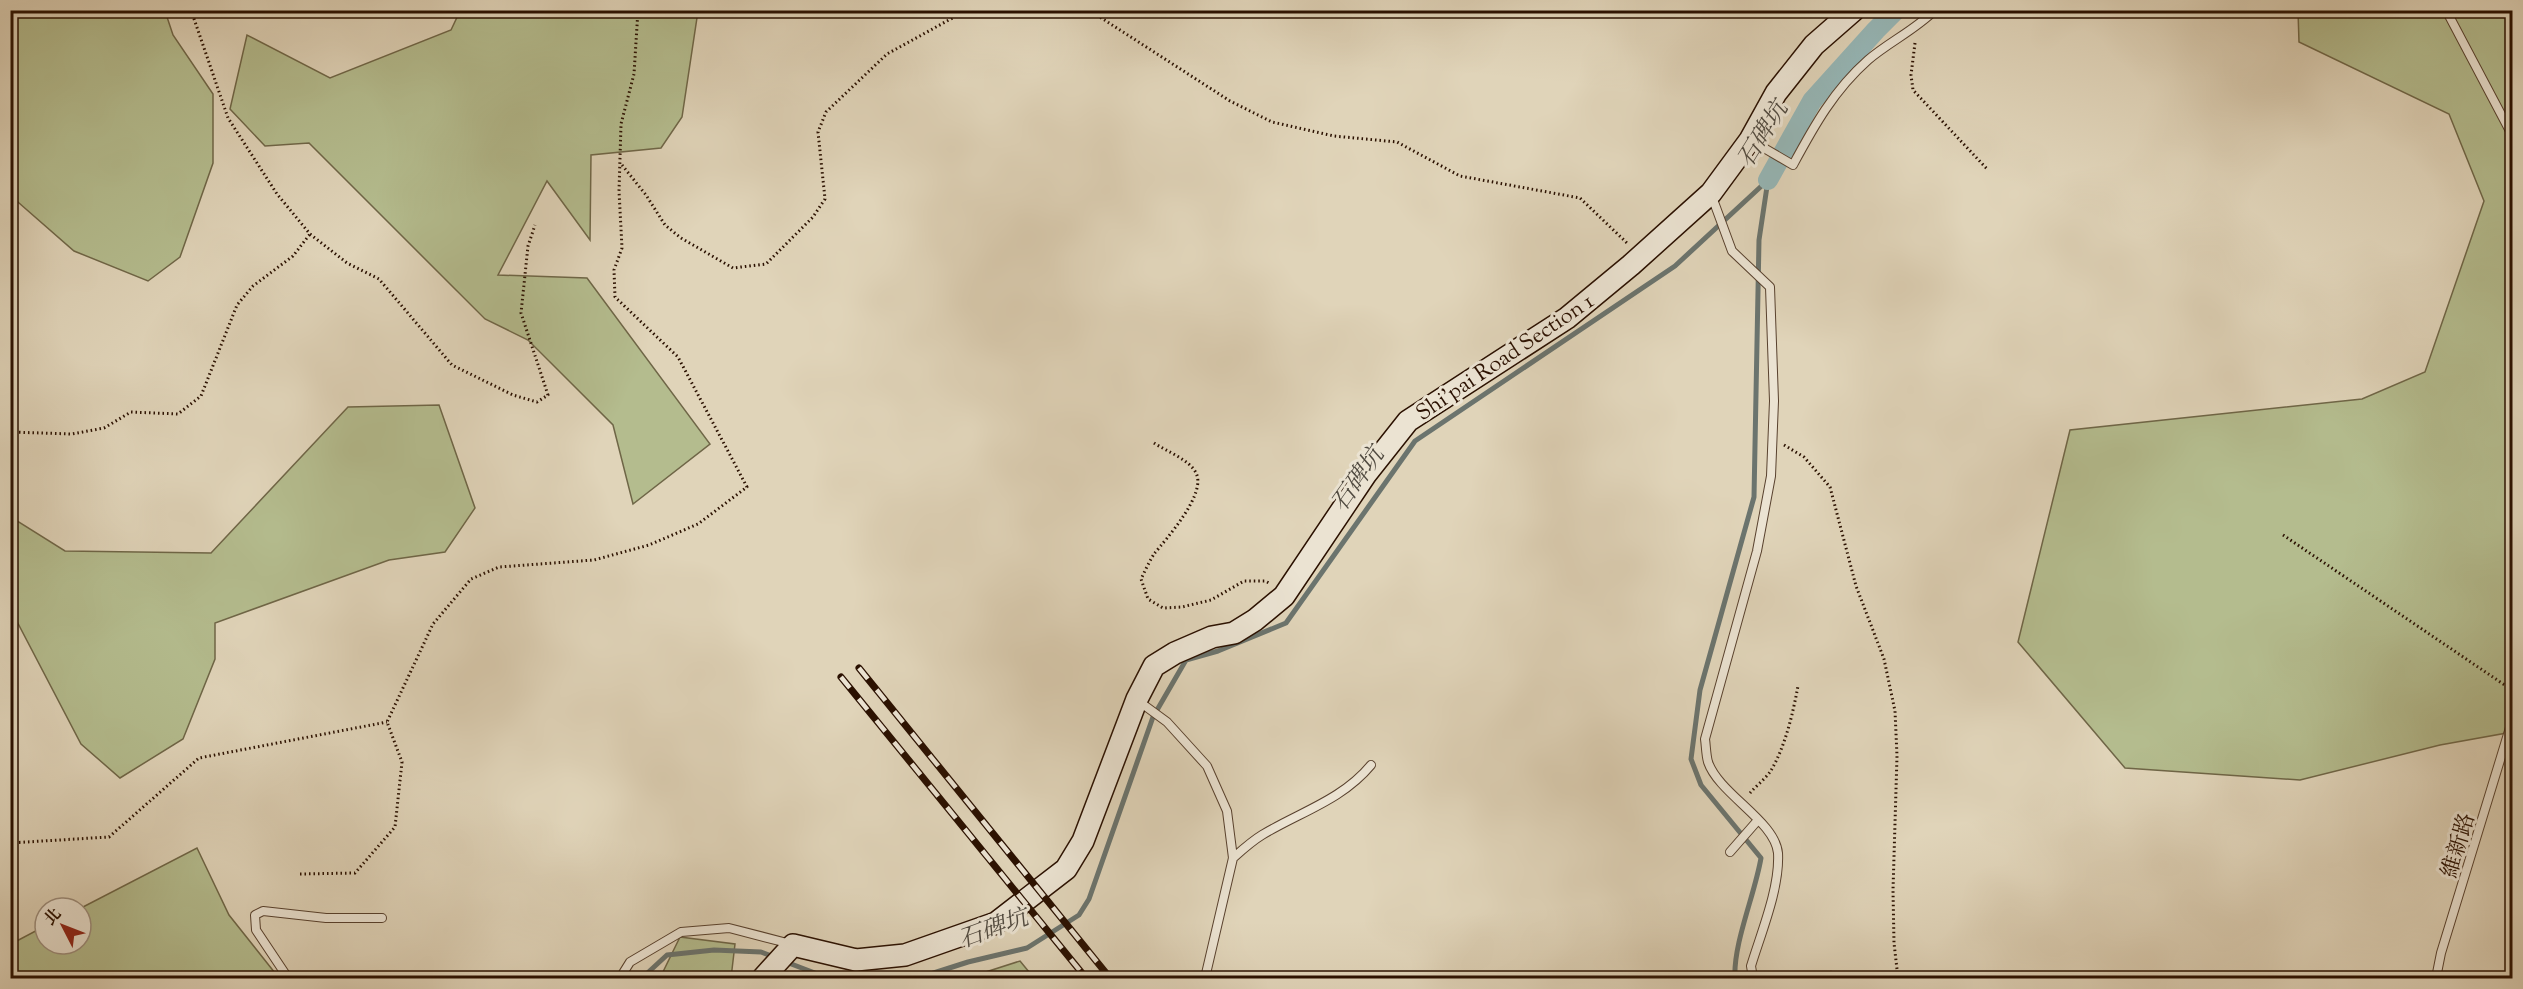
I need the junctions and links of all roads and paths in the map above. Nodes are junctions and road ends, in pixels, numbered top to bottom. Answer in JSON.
{"nodes":[{"id":1,"x":191,"y":10,"type":"edge"},
{"id":2,"x":638,"y":10,"type":"edge"},
{"id":3,"x":968,"y":10,"type":"edge"},
{"id":4,"x":1089,"y":10,"type":"edge"},
{"id":5,"x":1854,"y":10,"type":"edge"},
{"id":6,"x":1935,"y":10,"type":"edge"},
{"id":7,"x":2446,"y":10,"type":"edge"},
{"id":8,"x":1917,"y":26,"type":"junction"},
{"id":9,"x":2512,"y":135,"type":"edge"},
{"id":10,"x":1750,"y":140,"type":"junction"},
{"id":11,"x":620,"y":164,"type":"junction"},
{"id":12,"x":1988,"y":170,"type":"dead end"},
{"id":13,"x":1711,"y":193,"type":"junction"},
{"id":14,"x":535,"y":225,"type":"dead end"},
{"id":15,"x":310,"y":234,"type":"junction"},
{"id":16,"x":1641,"y":257,"type":"junction"},
{"id":17,"x":10,"y":432,"type":"edge"},
{"id":18,"x":1772,"y":437,"type":"junction"},
{"id":19,"x":1154,"y":443,"type":"dead end"},
{"id":20,"x":2283,"y":535,"type":"dead end"},
{"id":21,"x":1284,"y":596,"type":"junction"},
{"id":22,"x":1798,"y":686,"type":"dead end"},
{"id":23,"x":2512,"y":690,"type":"edge"},
{"id":24,"x":1137,"y":699,"type":"junction"},
{"id":25,"x":2512,"y":721,"type":"edge"},
{"id":26,"x":387,"y":722,"type":"junction"},
{"id":27,"x":1371,"y":765,"type":"dead end"},
{"id":28,"x":1741,"y":803,"type":"junction"},
{"id":29,"x":1758,"y":820,"type":"junction"},
{"id":30,"x":10,"y":843,"type":"edge"},
{"id":31,"x":1730,"y":852,"type":"dead end"},
{"id":32,"x":1233,"y":858,"type":"junction"},
{"id":33,"x":300,"y":874,"type":"dead end"},
{"id":34,"x":382,"y":918,"type":"dead end"},
{"id":35,"x":793,"y":945,"type":"junction"},
{"id":36,"x":1834,"y":971,"type":"dead end"},
{"id":37,"x":288,"y":978,"type":"edge"},
{"id":38,"x":620,"y":978,"type":"edge"},
{"id":39,"x":763,"y":978,"type":"edge"},
{"id":40,"x":1205,"y":978,"type":"edge"},
{"id":41,"x":1753,"y":978,"type":"edge"},
{"id":42,"x":1818,"y":978,"type":"edge"},
{"id":43,"x":1898,"y":978,"type":"edge"},
{"id":44,"x":2436,"y":978,"type":"edge"}],
"edges":[{"from":1,"to":15,"type":"path"},
{"from":2,"to":11,"type":"path"},
{"from":3,"to":11,"type":"path"},
{"from":4,"to":16,"type":"path"},
{"from":5,"to":10,"type":"street","name":"Shi'pai Road Section 1"},
{"from":6,"to":8,"type":"lane"},
{"from":7,"to":9,"type":"lane"},
{"from":8,"to":10,"type":"lane"},
{"from":8,"to":12,"type":"path"},
{"from":10,"to":13,"type":"street","name":"Shi'pai Road Section 1"},
{"from":11,"to":26,"type":"path"},
{"from":13,"to":16,"type":"street","name":"Shi'pai Road Section 1"},
{"from":13,"to":18,"type":"lane"},
{"from":14,"to":15,"type":"path"},
{"from":15,"to":17,"type":"path"},
{"from":16,"to":21,"type":"street","name":"Shi'pai Road Section 1"},
{"from":18,"to":28,"type":"lane"},
{"from":18,"to":43,"type":"path"},
{"from":19,"to":21,"type":"path"},
{"from":20,"to":23,"type":"path"},
{"from":21,"to":24,"type":"street","name":"Shi'pai Road Section 1"},
{"from":22,"to":28,"type":"path"},
{"from":24,"to":32,"type":"lane"},
{"from":24,"to":35,"type":"street","name":"Shi'pai Road Section 1"},
{"from":25,"to":44,"type":"lane","name":"維新路"},
{"from":26,"to":30,"type":"path"},
{"from":26,"to":33,"type":"path"},
{"from":27,"to":32,"type":"lane"},
{"from":28,"to":29,"type":"lane"},
{"from":29,"to":31,"type":"lane"},
{"from":29,"to":41,"type":"lane"},
{"from":32,"to":40,"type":"lane"},
{"from":34,"to":37,"type":"lane"},
{"from":35,"to":38,"type":"lane"},
{"from":35,"to":39,"type":"street"},
{"from":36,"to":42,"type":"path"}]}
